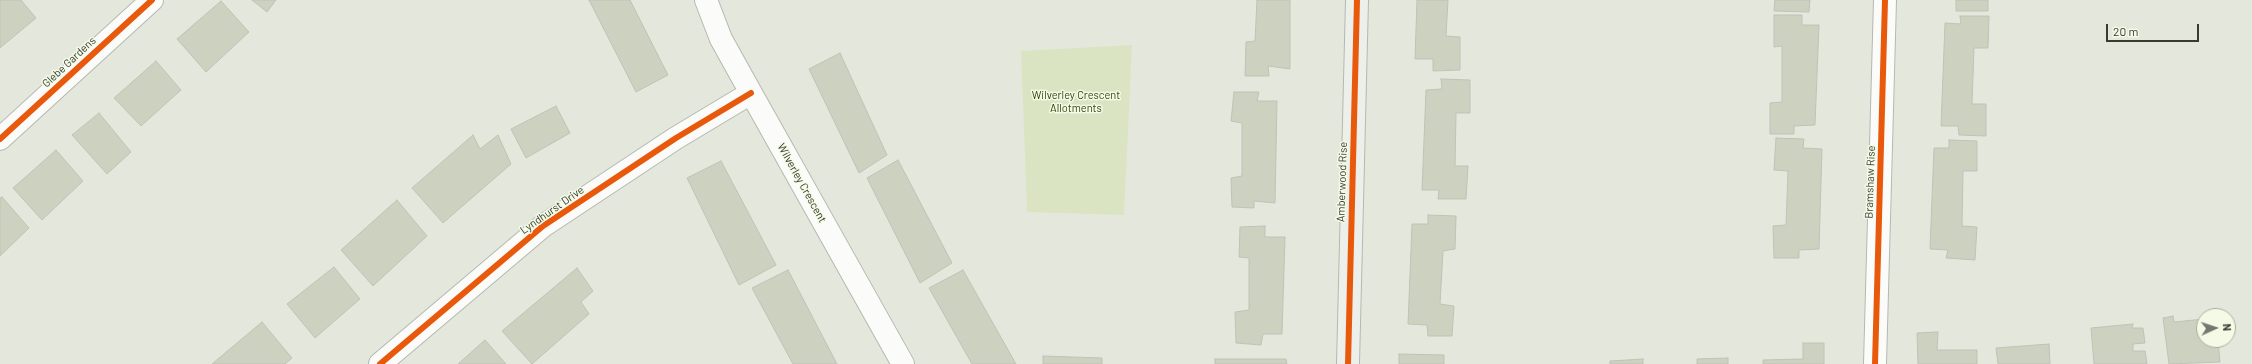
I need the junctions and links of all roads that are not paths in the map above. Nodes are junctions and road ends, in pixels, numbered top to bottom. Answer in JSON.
{"nodes":[{"id":1,"x":152,"y":0,"type":"edge"},
{"id":2,"x":706,"y":0,"type":"edge"},
{"id":3,"x":1357,"y":0,"type":"edge"},
{"id":4,"x":1885,"y":0,"type":"edge"},
{"id":5,"x":751,"y":93,"type":"junction"},
{"id":6,"x":0,"y":139,"type":"edge"},
{"id":7,"x":380,"y":364,"type":"edge"},
{"id":8,"x":903,"y":364,"type":"edge"},
{"id":9,"x":1348,"y":364,"type":"edge"},
{"id":10,"x":1875,"y":364,"type":"edge"}],
"edges":[{"from":1,"to":6,"type":"street","name":"Glebe Gardens"},
{"from":2,"to":5,"type":"street","name":"Wilverley Crescent"},
{"from":3,"to":9,"type":"street","name":"Amberwood Rise"},
{"from":4,"to":10,"type":"street","name":"Bramshaw Rise"},
{"from":5,"to":7,"type":"street","name":"Lyndhurst Drive"},
{"from":5,"to":8,"type":"street","name":"Wilverley Crescent"}]}
